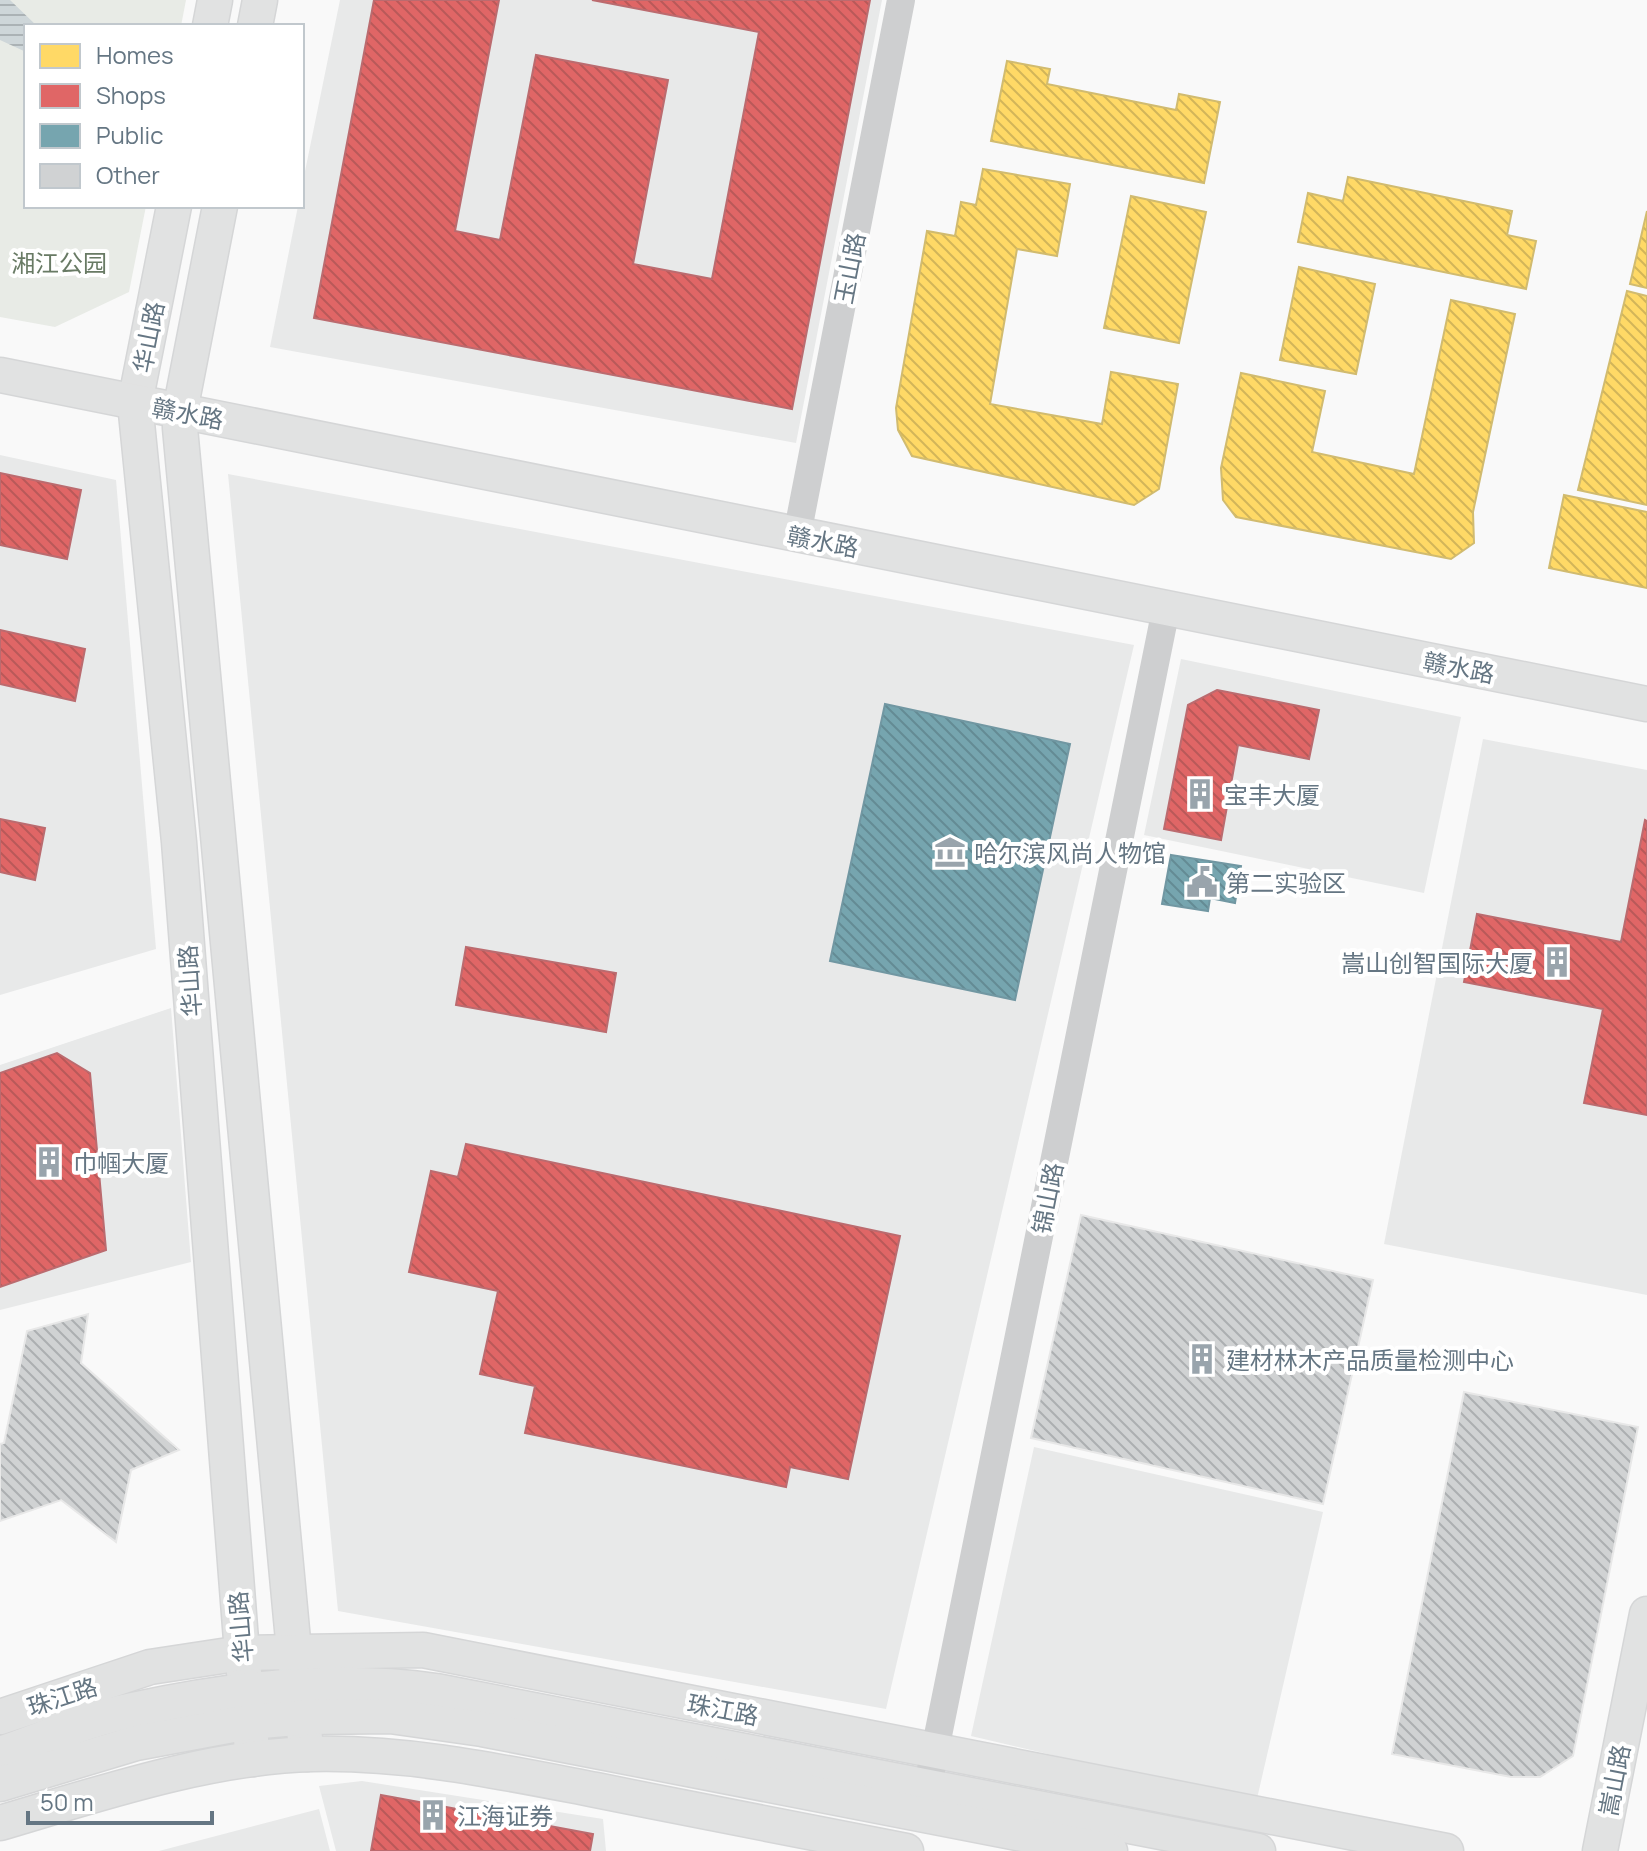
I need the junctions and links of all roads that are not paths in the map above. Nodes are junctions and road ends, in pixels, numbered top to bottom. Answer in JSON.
{"nodes":[{"id":1,"x":215,"y":0,"type":"edge"},
{"id":2,"x":260,"y":0,"type":"edge"},
{"id":3,"x":901,"y":0,"type":"edge"},
{"id":4,"x":210,"y":24,"type":"edge"},
{"id":5,"x":255,"y":24,"type":"edge"},
{"id":6,"x":174,"y":208,"type":"edge"},
{"id":7,"x":220,"y":208,"type":"edge"},
{"id":8,"x":0,"y":375,"type":"edge"},
{"id":9,"x":0,"y":393,"type":"edge"},
{"id":10,"x":136,"y":411,"type":"junction"},
{"id":11,"x":180,"y":419,"type":"junction"},
{"id":12,"x":797,"y":535,"type":"junction"},
{"id":13,"x":1165,"y":616,"type":"junction"},
{"id":14,"x":1647,"y":704,"type":"edge"},
{"id":15,"x":1647,"y":721,"type":"edge"},
{"id":16,"x":1647,"y":1614,"type":"edge"},
{"id":17,"x":294,"y":1651,"type":"junction"},
{"id":18,"x":242,"y":1653,"type":"junction"},
{"id":19,"x":300,"y":1701,"type":"junction"},
{"id":20,"x":247,"y":1706,"type":"junction"},
{"id":21,"x":0,"y":1717,"type":"edge"},
{"id":22,"x":935,"y":1751,"type":"junction"},
{"id":23,"x":0,"y":1754,"type":"edge"},
{"id":24,"x":307,"y":1754,"type":"junction"},
{"id":25,"x":253,"y":1759,"type":"junction"},
{"id":26,"x":0,"y":1784,"type":"edge"},
{"id":27,"x":928,"y":1786,"type":"junction"},
{"id":28,"x":0,"y":1823,"type":"edge"},
{"id":29,"x":906,"y":1851,"type":"edge"},
{"id":30,"x":1110,"y":1851,"type":"edge"},
{"id":31,"x":1258,"y":1851,"type":"edge"},
{"id":32,"x":1446,"y":1851,"type":"edge"},
{"id":33,"x":1600,"y":1851,"type":"edge"}],
"edges":[{"from":1,"to":4,"type":"main road"},
{"from":2,"to":5,"type":"main road"},
{"from":3,"to":12,"type":"street","name":"玉山路"},
{"from":6,"to":10,"type":"main road","name":"华山路"},
{"from":7,"to":11,"type":"main road","name":"华山路"},
{"from":8,"to":10,"type":"main road","name":"赣水路"},
{"from":9,"to":10,"type":"main road","name":"赣水路"},
{"from":10,"to":11,"type":"main road","name":"赣水路"},
{"from":10,"to":18,"type":"main road","name":"华山路"},
{"from":11,"to":12,"type":"main road","name":"赣水路"},
{"from":11,"to":13,"type":"main road","name":"赣水路"},
{"from":11,"to":17,"type":"main road","name":"华山路"},
{"from":12,"to":13,"type":"main road","name":"赣水路"},
{"from":13,"to":14,"type":"main road","name":"赣水路"},
{"from":13,"to":15,"type":"main road","name":"赣水路"},
{"from":13,"to":22,"type":"street","name":"锦山路"},
{"from":16,"to":33,"type":"main road","name":"嵩山路"},
{"from":17,"to":18,"type":"main road","name":"珠江路"},
{"from":17,"to":19,"type":"main road","name":"华山路"},
{"from":17,"to":22,"type":"main road","name":"珠江路"},
{"from":18,"to":20,"type":"main road","name":"华山路"},
{"from":18,"to":21,"type":"main road","name":"珠江路"},
{"from":19,"to":20,"type":"main road","name":"珠江路"},
{"from":19,"to":24,"type":"main road","name":"华山路"},
{"from":19,"to":27,"type":"main road","name":"珠江路"},
{"from":19,"to":30,"type":"main road","name":"珠江路"},
{"from":20,"to":23,"type":"main road","name":"珠江路"},
{"from":20,"to":25,"type":"main road","name":"华山路"},
{"from":20,"to":26,"type":"main road","name":"珠江路"},
{"from":22,"to":27,"type":"street","name":"锦山路"},
{"from":22,"to":32,"type":"main road","name":"珠江路"},
{"from":24,"to":25,"type":"main road"},
{"from":24,"to":29,"type":"main road"},
{"from":25,"to":28,"type":"main road"},
{"from":27,"to":31,"type":"main road","name":"珠江路"}]}
